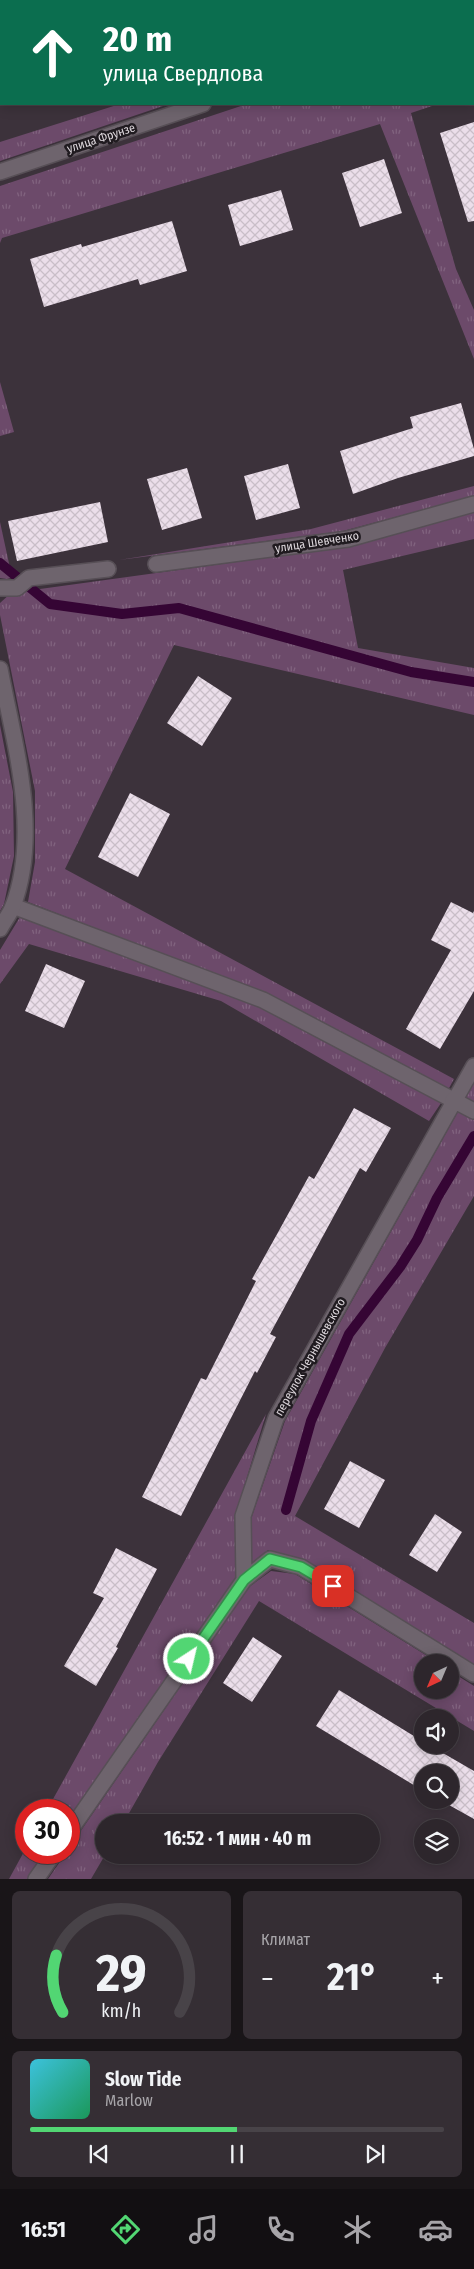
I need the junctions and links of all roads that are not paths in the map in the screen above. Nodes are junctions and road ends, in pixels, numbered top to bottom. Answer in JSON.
{"nodes":[{"id":1,"x":200,"y":105,"type":"edge"},
{"id":2,"x":0,"y":172,"type":"edge"},
{"id":3,"x":474,"y":504,"type":"edge"},
{"id":4,"x":156,"y":564,"type":"dead end"},
{"id":5,"x":108,"y":569,"type":"dead end"},
{"id":6,"x":0,"y":588,"type":"edge"},
{"id":7,"x":0,"y":669,"type":"edge"},
{"id":8,"x":13,"y":906,"type":"junction"},
{"id":9,"x":0,"y":929,"type":"edge"},
{"id":10,"x":474,"y":1066,"type":"edge"},
{"id":11,"x":453,"y":1100,"type":"junction"},
{"id":12,"x":474,"y":1111,"type":"edge"},
{"id":13,"x":244,"y":1580,"type":"junction"},
{"id":14,"x":474,"y":1674,"type":"edge"},
{"id":15,"x":80,"y":1816,"type":"edge"},
{"id":16,"x":47,"y":1864,"type":"edge"},
{"id":17,"x":36,"y":1879,"type":"edge"}],
"edges":[{"from":1,"to":2,"type":"street","name":"улица Фрунзе"},
{"from":3,"to":4,"type":"street","name":"улица Шевченко"},
{"from":5,"to":6,"type":"street"},
{"from":7,"to":8,"type":"street"},
{"from":8,"to":9,"type":"street"},
{"from":8,"to":11,"type":"street"},
{"from":10,"to":11,"type":"street","name":"переулок Чернышевского"},
{"from":11,"to":12,"type":"street"},
{"from":11,"to":13,"type":"street","name":"переулок Чернышевского"},
{"from":13,"to":14,"type":"street"},
{"from":13,"to":15,"type":"street"},
{"from":16,"to":17,"type":"street"}]}
